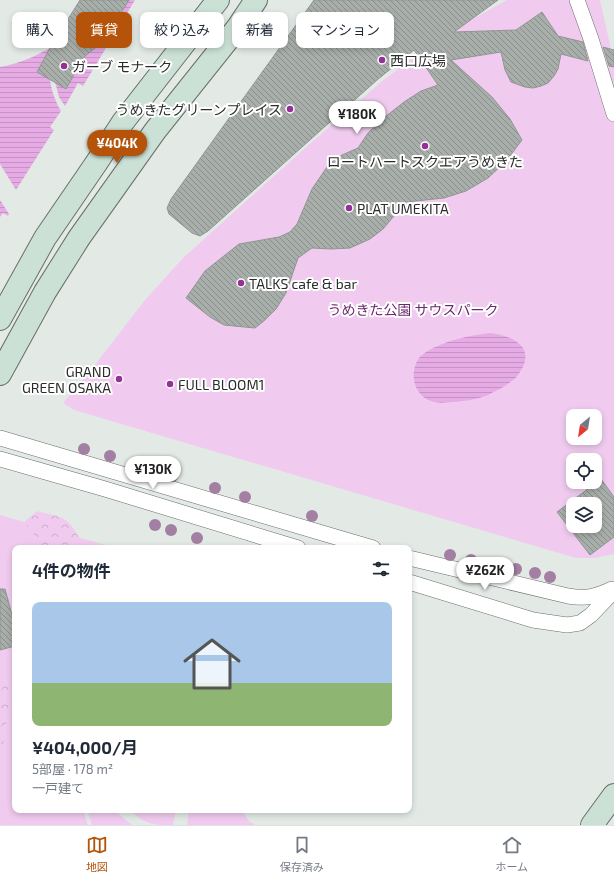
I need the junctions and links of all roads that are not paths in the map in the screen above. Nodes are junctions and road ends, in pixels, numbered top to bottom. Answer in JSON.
{"nodes":[{"id":1,"x":218,"y":0,"type":"edge"},
{"id":2,"x":256,"y":0,"type":"edge"},
{"id":3,"x":577,"y":0,"type":"edge"},
{"id":4,"x":614,"y":114,"type":"edge"},
{"id":5,"x":0,"y":319,"type":"edge"},
{"id":6,"x":0,"y":374,"type":"edge"},
{"id":7,"x":0,"y":438,"type":"edge"},
{"id":8,"x":0,"y":459,"type":"edge"},
{"id":9,"x":288,"y":545,"type":"edge"},
{"id":10,"x":363,"y":545,"type":"edge"},
{"id":11,"x":412,"y":559,"type":"edge"},
{"id":12,"x":412,"y":583,"type":"edge"},
{"id":13,"x":614,"y":590,"type":"edge"},
{"id":14,"x":614,"y":795,"type":"edge"},
{"id":15,"x":592,"y":825,"type":"edge"}],
"edges":[{"from":1,"to":5,"type":"street"},
{"from":2,"to":6,"type":"street"},
{"from":3,"to":4,"type":"street"},
{"from":7,"to":10,"type":"street"},
{"from":8,"to":9,"type":"street"},
{"from":11,"to":13,"type":"street"},
{"from":12,"to":13,"type":"street"},
{"from":14,"to":15,"type":"street"}]}
